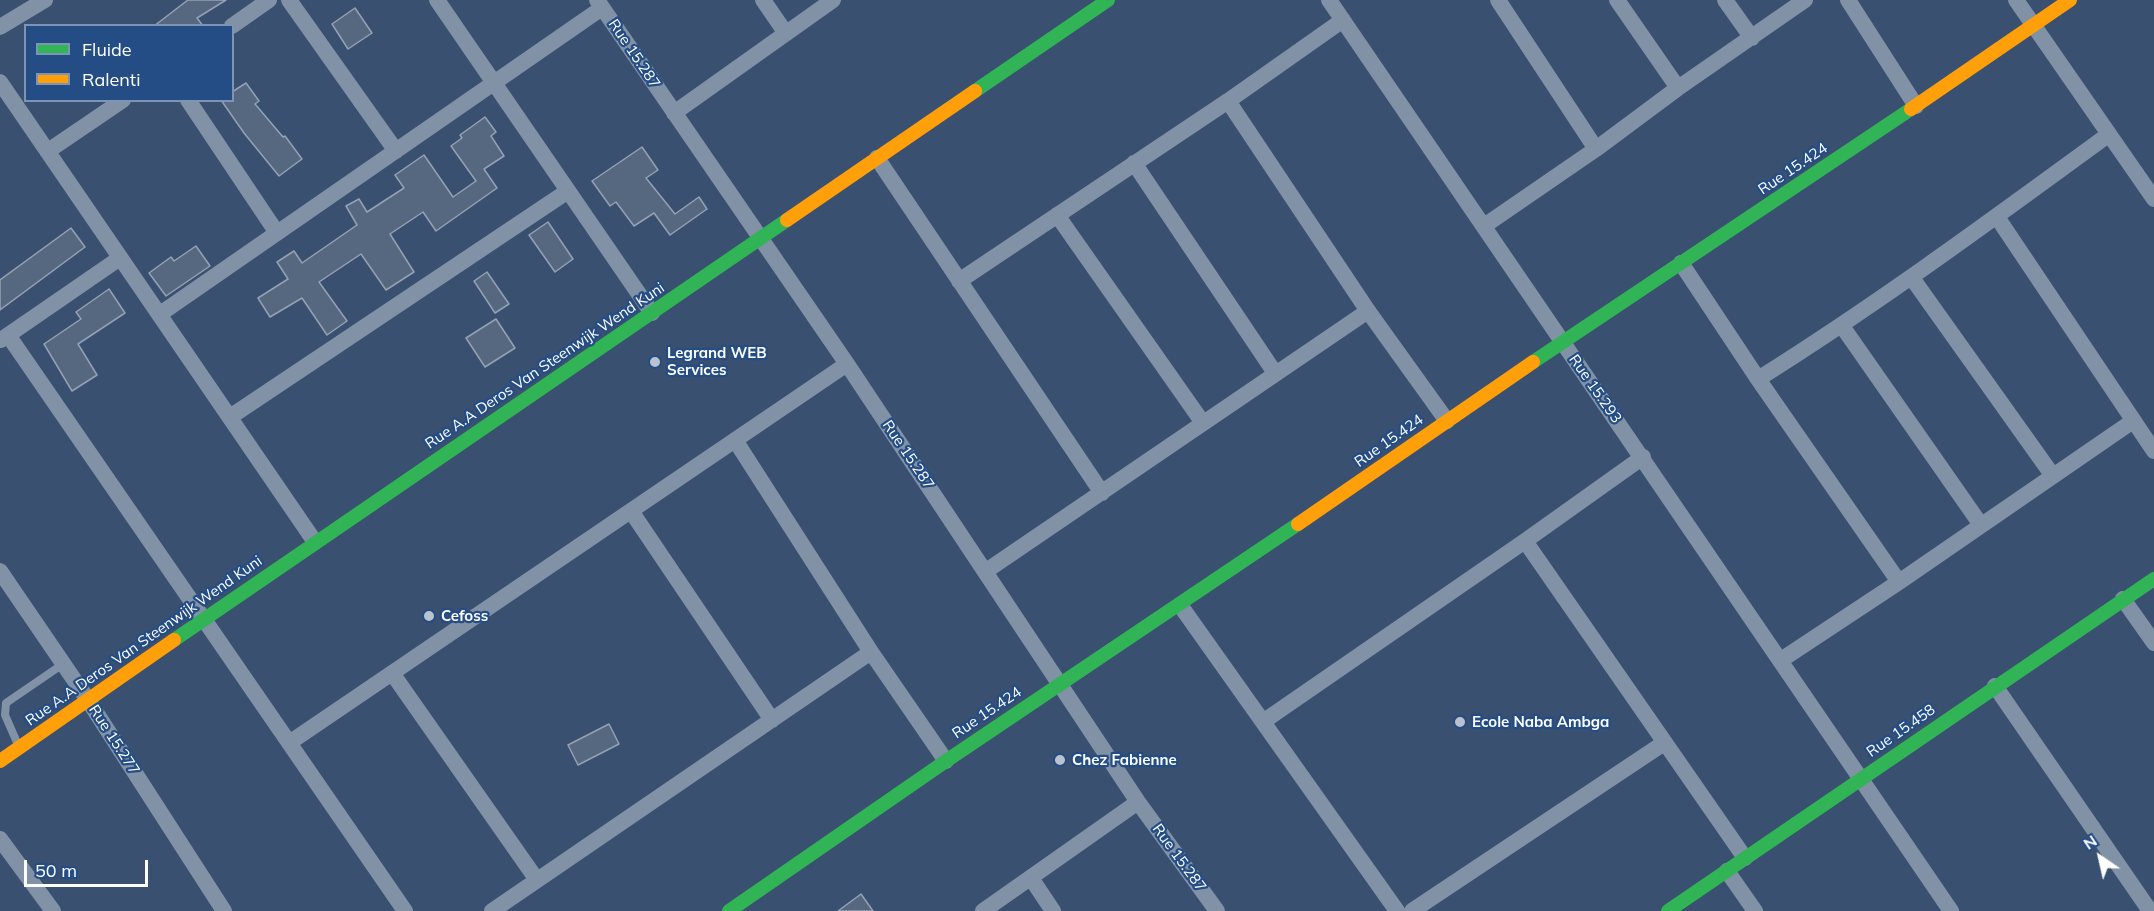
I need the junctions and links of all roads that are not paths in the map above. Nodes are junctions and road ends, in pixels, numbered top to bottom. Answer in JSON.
{"nodes":[{"id":1,"x":45,"y":0,"type":"edge"},
{"id":2,"x":269,"y":0,"type":"edge"},
{"id":3,"x":289,"y":0,"type":"edge"},
{"id":4,"x":437,"y":0,"type":"edge"},
{"id":5,"x":763,"y":0,"type":"edge"},
{"id":6,"x":833,"y":0,"type":"edge"},
{"id":7,"x":1108,"y":0,"type":"edge"},
{"id":8,"x":1329,"y":0,"type":"edge"},
{"id":9,"x":1498,"y":0,"type":"edge"},
{"id":10,"x":1617,"y":0,"type":"edge"},
{"id":11,"x":1725,"y":0,"type":"edge"},
{"id":12,"x":1805,"y":0,"type":"edge"},
{"id":13,"x":1848,"y":0,"type":"edge"},
{"id":14,"x":2016,"y":0,"type":"edge"},
{"id":15,"x":2070,"y":0,"type":"edge"},
{"id":16,"x":599,"y":4,"type":"edge"},
{"id":17,"x":1343,"y":20,"type":"junction"},
{"id":18,"x":234,"y":25,"type":"edge"},
{"id":19,"x":2033,"y":26,"type":"junction"},
{"id":20,"x":0,"y":27,"type":"edge"},
{"id":21,"x":785,"y":32,"type":"junction"},
{"id":22,"x":1752,"y":38,"type":"junction"},
{"id":23,"x":0,"y":82,"type":"edge"},
{"id":24,"x":494,"y":83,"type":"junction"},
{"id":25,"x":1678,"y":88,"type":"junction"},
{"id":26,"x":1228,"y":101,"type":"junction"},
{"id":27,"x":120,"y":102,"type":"edge"},
{"id":28,"x":189,"y":102,"type":"edge"},
{"id":29,"x":1916,"y":106,"type":"junction"},
{"id":30,"x":674,"y":113,"type":"junction"},
{"id":31,"x":2108,"y":135,"type":"junction"},
{"id":32,"x":1596,"y":149,"type":"junction"},
{"id":33,"x":396,"y":151,"type":"junction"},
{"id":34,"x":48,"y":152,"type":"junction"},
{"id":35,"x":877,"y":158,"type":"junction"},
{"id":36,"x":1134,"y":163,"type":"junction"},
{"id":37,"x":568,"y":191,"type":"junction"},
{"id":38,"x":2154,"y":199,"type":"edge"},
{"id":39,"x":1057,"y":215,"type":"junction"},
{"id":40,"x":1997,"y":217,"type":"junction"},
{"id":41,"x":1484,"y":226,"type":"junction"},
{"id":42,"x":277,"y":233,"type":"junction"},
{"id":43,"x":761,"y":239,"type":"junction"},
{"id":44,"x":120,"y":258,"type":"junction"},
{"id":45,"x":1681,"y":262,"type":"junction"},
{"id":46,"x":1912,"y":278,"type":"junction"},
{"id":47,"x":959,"y":280,"type":"junction"},
{"id":48,"x":1368,"y":311,"type":"junction"},
{"id":49,"x":652,"y":313,"type":"junction"},
{"id":50,"x":160,"y":314,"type":"junction"},
{"id":51,"x":1842,"y":326,"type":"junction"},
{"id":52,"x":4,"y":337,"type":"edge"},
{"id":53,"x":1563,"y":342,"type":"junction"},
{"id":54,"x":847,"y":364,"type":"junction"},
{"id":55,"x":1275,"y":373,"type":"junction"},
{"id":56,"x":1758,"y":380,"type":"junction"},
{"id":57,"x":230,"y":417,"type":"junction"},
{"id":58,"x":1447,"y":421,"type":"junction"},
{"id":59,"x":2133,"y":421,"type":"junction"},
{"id":60,"x":1203,"y":423,"type":"junction"},
{"id":61,"x":735,"y":440,"type":"junction"},
{"id":62,"x":2154,"y":451,"type":"edge"},
{"id":63,"x":1643,"y":457,"type":"junction"},
{"id":64,"x":2053,"y":476,"type":"junction"},
{"id":65,"x":1102,"y":493,"type":"junction"},
{"id":66,"x":631,"y":511,"type":"junction"},
{"id":67,"x":1981,"y":525,"type":"junction"},
{"id":68,"x":1525,"y":541,"type":"junction"},
{"id":69,"x":315,"y":542,"type":"junction"},
{"id":70,"x":0,"y":571,"type":"edge"},
{"id":71,"x":986,"y":571,"type":"junction"},
{"id":72,"x":2154,"y":579,"type":"edge"},
{"id":73,"x":1899,"y":582,"type":"junction"},
{"id":74,"x":2123,"y":599,"type":"junction"},
{"id":75,"x":1180,"y":605,"type":"junction"},
{"id":76,"x":205,"y":620,"type":"junction"},
{"id":77,"x":2154,"y":643,"type":"edge"},
{"id":78,"x":871,"y":652,"type":"junction"},
{"id":79,"x":1781,"y":660,"type":"junction"},
{"id":80,"x":63,"y":664,"type":"junction"},
{"id":81,"x":392,"y":673,"type":"junction"},
{"id":82,"x":1059,"y":684,"type":"junction"},
{"id":83,"x":1995,"y":686,"type":"junction"},
{"id":84,"x":88,"y":700,"type":"junction"},
{"id":85,"x":772,"y":720,"type":"junction"},
{"id":86,"x":1264,"y":721,"type":"junction"},
{"id":87,"x":1664,"y":742,"type":"junction"},
{"id":88,"x":289,"y":743,"type":"junction"},
{"id":89,"x":19,"y":747,"type":"junction"},
{"id":90,"x":0,"y":760,"type":"edge"},
{"id":91,"x":946,"y":761,"type":"junction"},
{"id":92,"x":1862,"y":778,"type":"junction"},
{"id":93,"x":1138,"y":802,"type":"junction"},
{"id":94,"x":0,"y":839,"type":"edge"},
{"id":95,"x":1746,"y":858,"type":"junction"},
{"id":96,"x":1727,"y":871,"type":"junction"},
{"id":97,"x":1031,"y":878,"type":"junction"},
{"id":98,"x":537,"y":880,"type":"junction"},
{"id":99,"x":50,"y":910,"type":"edge"},
{"id":100,"x":224,"y":911,"type":"edge"},
{"id":101,"x":405,"y":911,"type":"edge"},
{"id":102,"x":492,"y":911,"type":"edge"},
{"id":103,"x":729,"y":911,"type":"edge"},
{"id":104,"x":983,"y":911,"type":"edge"},
{"id":105,"x":1053,"y":911,"type":"edge"},
{"id":106,"x":1217,"y":911,"type":"edge"},
{"id":107,"x":1397,"y":911,"type":"edge"},
{"id":108,"x":1412,"y":911,"type":"edge"},
{"id":109,"x":1668,"y":911,"type":"edge"},
{"id":110,"x":1755,"y":911,"type":"edge"},
{"id":111,"x":1951,"y":911,"type":"edge"},
{"id":112,"x":2150,"y":911,"type":"edge"}],
"edges":[{"from":1,"to":20,"type":"street"},
{"from":2,"to":18,"type":"street"},
{"from":3,"to":33,"type":"street"},
{"from":4,"to":24,"type":"street"},
{"from":5,"to":21,"type":"street"},
{"from":6,"to":21,"type":"street"},
{"from":7,"to":35,"type":"street","name":"Rue A.A Deros Van Steenwijk Wend Kuni"},
{"from":8,"to":17,"type":"street","name":"Rue 15.293"},
{"from":9,"to":32,"type":"street"},
{"from":10,"to":25,"type":"street"},
{"from":11,"to":22,"type":"street"},
{"from":12,"to":22,"type":"street"},
{"from":13,"to":29,"type":"street"},
{"from":14,"to":19,"type":"street"},
{"from":15,"to":19,"type":"street","name":"Rue 15.424"},
{"from":16,"to":24,"type":"street"},
{"from":16,"to":30,"type":"street","name":"Rue 15.287"},
{"from":17,"to":26,"type":"street"},
{"from":17,"to":41,"type":"street","name":"Rue 15.293"},
{"from":19,"to":29,"type":"street","name":"Rue 15.424"},
{"from":19,"to":31,"type":"street"},
{"from":21,"to":30,"type":"street"},
{"from":22,"to":25,"type":"street"},
{"from":23,"to":34,"type":"street"},
{"from":24,"to":33,"type":"street"},
{"from":24,"to":37,"type":"street"},
{"from":25,"to":32,"type":"street"},
{"from":26,"to":36,"type":"street"},
{"from":26,"to":48,"type":"street"},
{"from":27,"to":34,"type":"street"},
{"from":28,"to":42,"type":"street"},
{"from":29,"to":45,"type":"street","name":"Rue 15.424"},
{"from":30,"to":43,"type":"street","name":"Rue 15.287"},
{"from":31,"to":38,"type":"street"},
{"from":31,"to":40,"type":"street"},
{"from":32,"to":41,"type":"street"},
{"from":33,"to":42,"type":"street"},
{"from":34,"to":44,"type":"street"},
{"from":35,"to":43,"type":"street","name":"Rue A.A Deros Van Steenwijk Wend Kuni"},
{"from":35,"to":47,"type":"street"},
{"from":36,"to":39,"type":"street"},
{"from":36,"to":55,"type":"street"},
{"from":37,"to":49,"type":"street"},
{"from":37,"to":57,"type":"street"},
{"from":39,"to":47,"type":"street"},
{"from":39,"to":60,"type":"street"},
{"from":40,"to":46,"type":"street"},
{"from":40,"to":59,"type":"street"},
{"from":41,"to":53,"type":"street","name":"Rue 15.293"},
{"from":42,"to":50,"type":"street"},
{"from":43,"to":49,"type":"street","name":"Rue A.A Deros Van Steenwijk Wend Kuni"},
{"from":43,"to":54,"type":"street","name":"Rue 15.287"},
{"from":44,"to":50,"type":"street"},
{"from":44,"to":52,"type":"street"},
{"from":45,"to":53,"type":"street","name":"Rue 15.424"},
{"from":45,"to":56,"type":"street"},
{"from":46,"to":51,"type":"street"},
{"from":46,"to":64,"type":"street"},
{"from":47,"to":65,"type":"street"},
{"from":48,"to":55,"type":"street"},
{"from":48,"to":58,"type":"street"},
{"from":49,"to":69,"type":"street","name":"Rue A.A Deros Van Steenwijk Wend Kuni"},
{"from":50,"to":57,"type":"street"},
{"from":51,"to":56,"type":"street"},
{"from":51,"to":67,"type":"street"},
{"from":52,"to":76,"type":"street"},
{"from":53,"to":58,"type":"street","name":"Rue 15.424"},
{"from":53,"to":63,"type":"street","name":"Rue 15.293"},
{"from":54,"to":61,"type":"street"},
{"from":54,"to":71,"type":"street","name":"Rue 15.287"},
{"from":55,"to":60,"type":"street"},
{"from":56,"to":73,"type":"street"},
{"from":57,"to":69,"type":"street"},
{"from":58,"to":75,"type":"street","name":"Rue 15.424"},
{"from":59,"to":62,"type":"street"},
{"from":59,"to":64,"type":"street"},
{"from":60,"to":65,"type":"street"},
{"from":61,"to":66,"type":"street"},
{"from":61,"to":78,"type":"street"},
{"from":63,"to":68,"type":"street"},
{"from":63,"to":79,"type":"street","name":"Rue 15.293"},
{"from":64,"to":67,"type":"street"},
{"from":65,"to":71,"type":"street"},
{"from":66,"to":81,"type":"street"},
{"from":66,"to":85,"type":"street"},
{"from":67,"to":73,"type":"street"},
{"from":68,"to":86,"type":"street"},
{"from":68,"to":87,"type":"street"},
{"from":69,"to":76,"type":"street","name":"Rue A.A Deros Van Steenwijk Wend Kuni"},
{"from":70,"to":80,"type":"street","name":"Rue 15.277"},
{"from":71,"to":82,"type":"street","name":"Rue 15.287"},
{"from":72,"to":74,"type":"street","name":"Rue 15.458"},
{"from":73,"to":79,"type":"street"},
{"from":74,"to":77,"type":"street"},
{"from":74,"to":83,"type":"street","name":"Rue 15.458"},
{"from":75,"to":82,"type":"street","name":"Rue 15.424"},
{"from":75,"to":86,"type":"street"},
{"from":76,"to":84,"type":"street","name":"Rue A.A Deros Van Steenwijk Wend Kuni"},
{"from":76,"to":88,"type":"street"},
{"from":78,"to":85,"type":"street"},
{"from":78,"to":91,"type":"street"},
{"from":79,"to":92,"type":"street","name":"Rue 15.293"},
{"from":80,"to":84,"type":"street","name":"Rue 15.277"},
{"from":80,"to":89,"type":"lane"},
{"from":81,"to":88,"type":"street"},
{"from":81,"to":98,"type":"street"},
{"from":82,"to":91,"type":"street","name":"Rue 15.424"},
{"from":82,"to":93,"type":"street","name":"Rue 15.287"},
{"from":83,"to":92,"type":"street","name":"Rue 15.458"},
{"from":83,"to":112,"type":"street"},
{"from":84,"to":89,"type":"street","name":"Rue A.A Deros Van Steenwijk Wend Kuni"},
{"from":84,"to":100,"type":"street","name":"Rue 15.277"},
{"from":85,"to":98,"type":"street"},
{"from":86,"to":107,"type":"street"},
{"from":87,"to":95,"type":"street"},
{"from":87,"to":108,"type":"street"},
{"from":88,"to":101,"type":"street"},
{"from":89,"to":90,"type":"street","name":"Rue A.A Deros Van Steenwijk Wend Kuni"},
{"from":91,"to":103,"type":"street","name":"Rue 15.424"},
{"from":92,"to":95,"type":"street","name":"Rue 15.458"},
{"from":92,"to":111,"type":"street","name":"Rue 15.293"},
{"from":93,"to":97,"type":"street"},
{"from":93,"to":106,"type":"street","name":"Rue 15.287"},
{"from":94,"to":99,"type":"street"},
{"from":95,"to":96,"type":"street","name":"Rue 15.458"},
{"from":96,"to":109,"type":"street","name":"Rue 15.458"},
{"from":96,"to":110,"type":"street"},
{"from":97,"to":104,"type":"street"},
{"from":97,"to":105,"type":"street"},
{"from":98,"to":102,"type":"street"}]}
